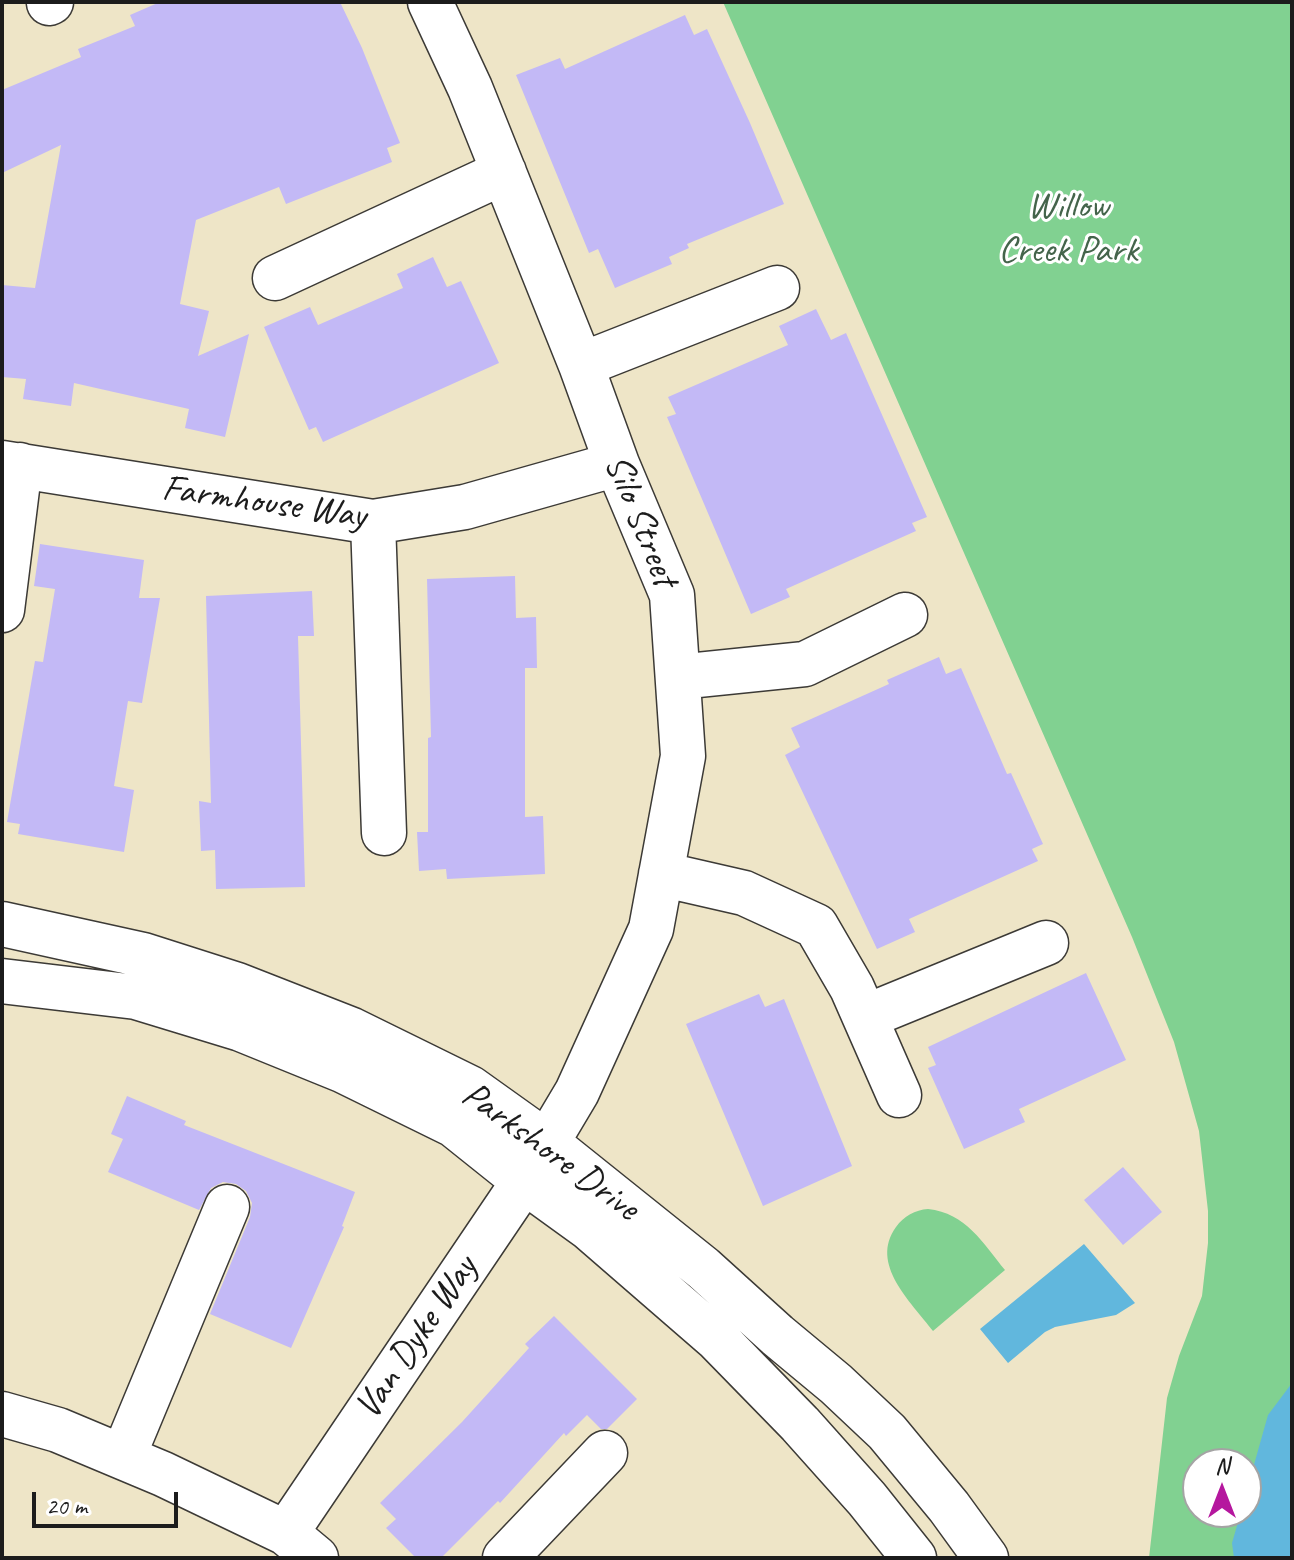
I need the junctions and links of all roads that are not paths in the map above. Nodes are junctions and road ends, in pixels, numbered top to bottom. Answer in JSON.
{"nodes":[{"id":1,"x":430,"y":2,"type":"edge"},
{"id":2,"x":504,"y":172,"type":"junction"},
{"id":3,"x":275,"y":278,"type":"dead end"},
{"id":4,"x":777,"y":288,"type":"dead end"},
{"id":5,"x":581,"y":365,"type":"junction"},
{"id":6,"x":11,"y":464,"type":"edge"},
{"id":7,"x":617,"y":464,"type":"junction"},
{"id":8,"x":373,"y":522,"type":"junction"},
{"id":9,"x":2,"y":610,"type":"edge"},
{"id":10,"x":905,"y":615,"type":"dead end"},
{"id":11,"x":678,"y":677,"type":"junction"},
{"id":12,"x":384,"y":833,"type":"dead end"},
{"id":13,"x":661,"y":874,"type":"junction"},
{"id":14,"x":2,"y":924,"type":"edge"},
{"id":15,"x":1046,"y":943,"type":"dead end"},
{"id":16,"x":2,"y":981,"type":"edge"},
{"id":17,"x":865,"y":1017,"type":"junction"},
{"id":18,"x":899,"y":1095,"type":"dead end"},
{"id":19,"x":547,"y":1143,"type":"junction"},
{"id":20,"x":524,"y":1181,"type":"junction"},
{"id":21,"x":227,"y":1207,"type":"dead end"},
{"id":22,"x":2,"y":1414,"type":"edge"},
{"id":23,"x":605,"y":1453,"type":"dead end"},
{"id":24,"x":123,"y":1457,"type":"junction"},
{"id":25,"x":301,"y":1545,"type":"edge"},
{"id":26,"x":505,"y":1558,"type":"edge"},
{"id":27,"x":914,"y":1558,"type":"edge"},
{"id":28,"x":986,"y":1558,"type":"edge"}],
"edges":[{"from":1,"to":2,"type":"street","name":"Silo Street"},
{"from":2,"to":3,"type":"street"},
{"from":2,"to":5,"type":"street","name":"Silo Street"},
{"from":4,"to":5,"type":"street"},
{"from":5,"to":7,"type":"street","name":"Silo Street"},
{"from":6,"to":8,"type":"street","name":"Farmhouse Way"},
{"from":6,"to":9,"type":"street"},
{"from":7,"to":8,"type":"street","name":"Farmhouse Way"},
{"from":7,"to":11,"type":"street","name":"Silo Street"},
{"from":8,"to":12,"type":"street"},
{"from":10,"to":11,"type":"street"},
{"from":11,"to":13,"type":"street","name":"Silo Street"},
{"from":13,"to":17,"type":"street"},
{"from":13,"to":19,"type":"street","name":"Silo Street"},
{"from":14,"to":19,"type":"street","name":"Parkshore Drive"},
{"from":15,"to":17,"type":"street"},
{"from":16,"to":20,"type":"street","name":"Parkshore Drive"},
{"from":17,"to":18,"type":"street"},
{"from":19,"to":20,"type":"street","name":"Van Dyke Way"},
{"from":19,"to":28,"type":"street","name":"Parkshore Drive"},
{"from":20,"to":25,"type":"street","name":"Van Dyke Way"},
{"from":20,"to":27,"type":"street","name":"Parkshore Drive"},
{"from":21,"to":24,"type":"street"},
{"from":22,"to":24,"type":"street"},
{"from":23,"to":26,"type":"street"},
{"from":24,"to":25,"type":"street"}]}
